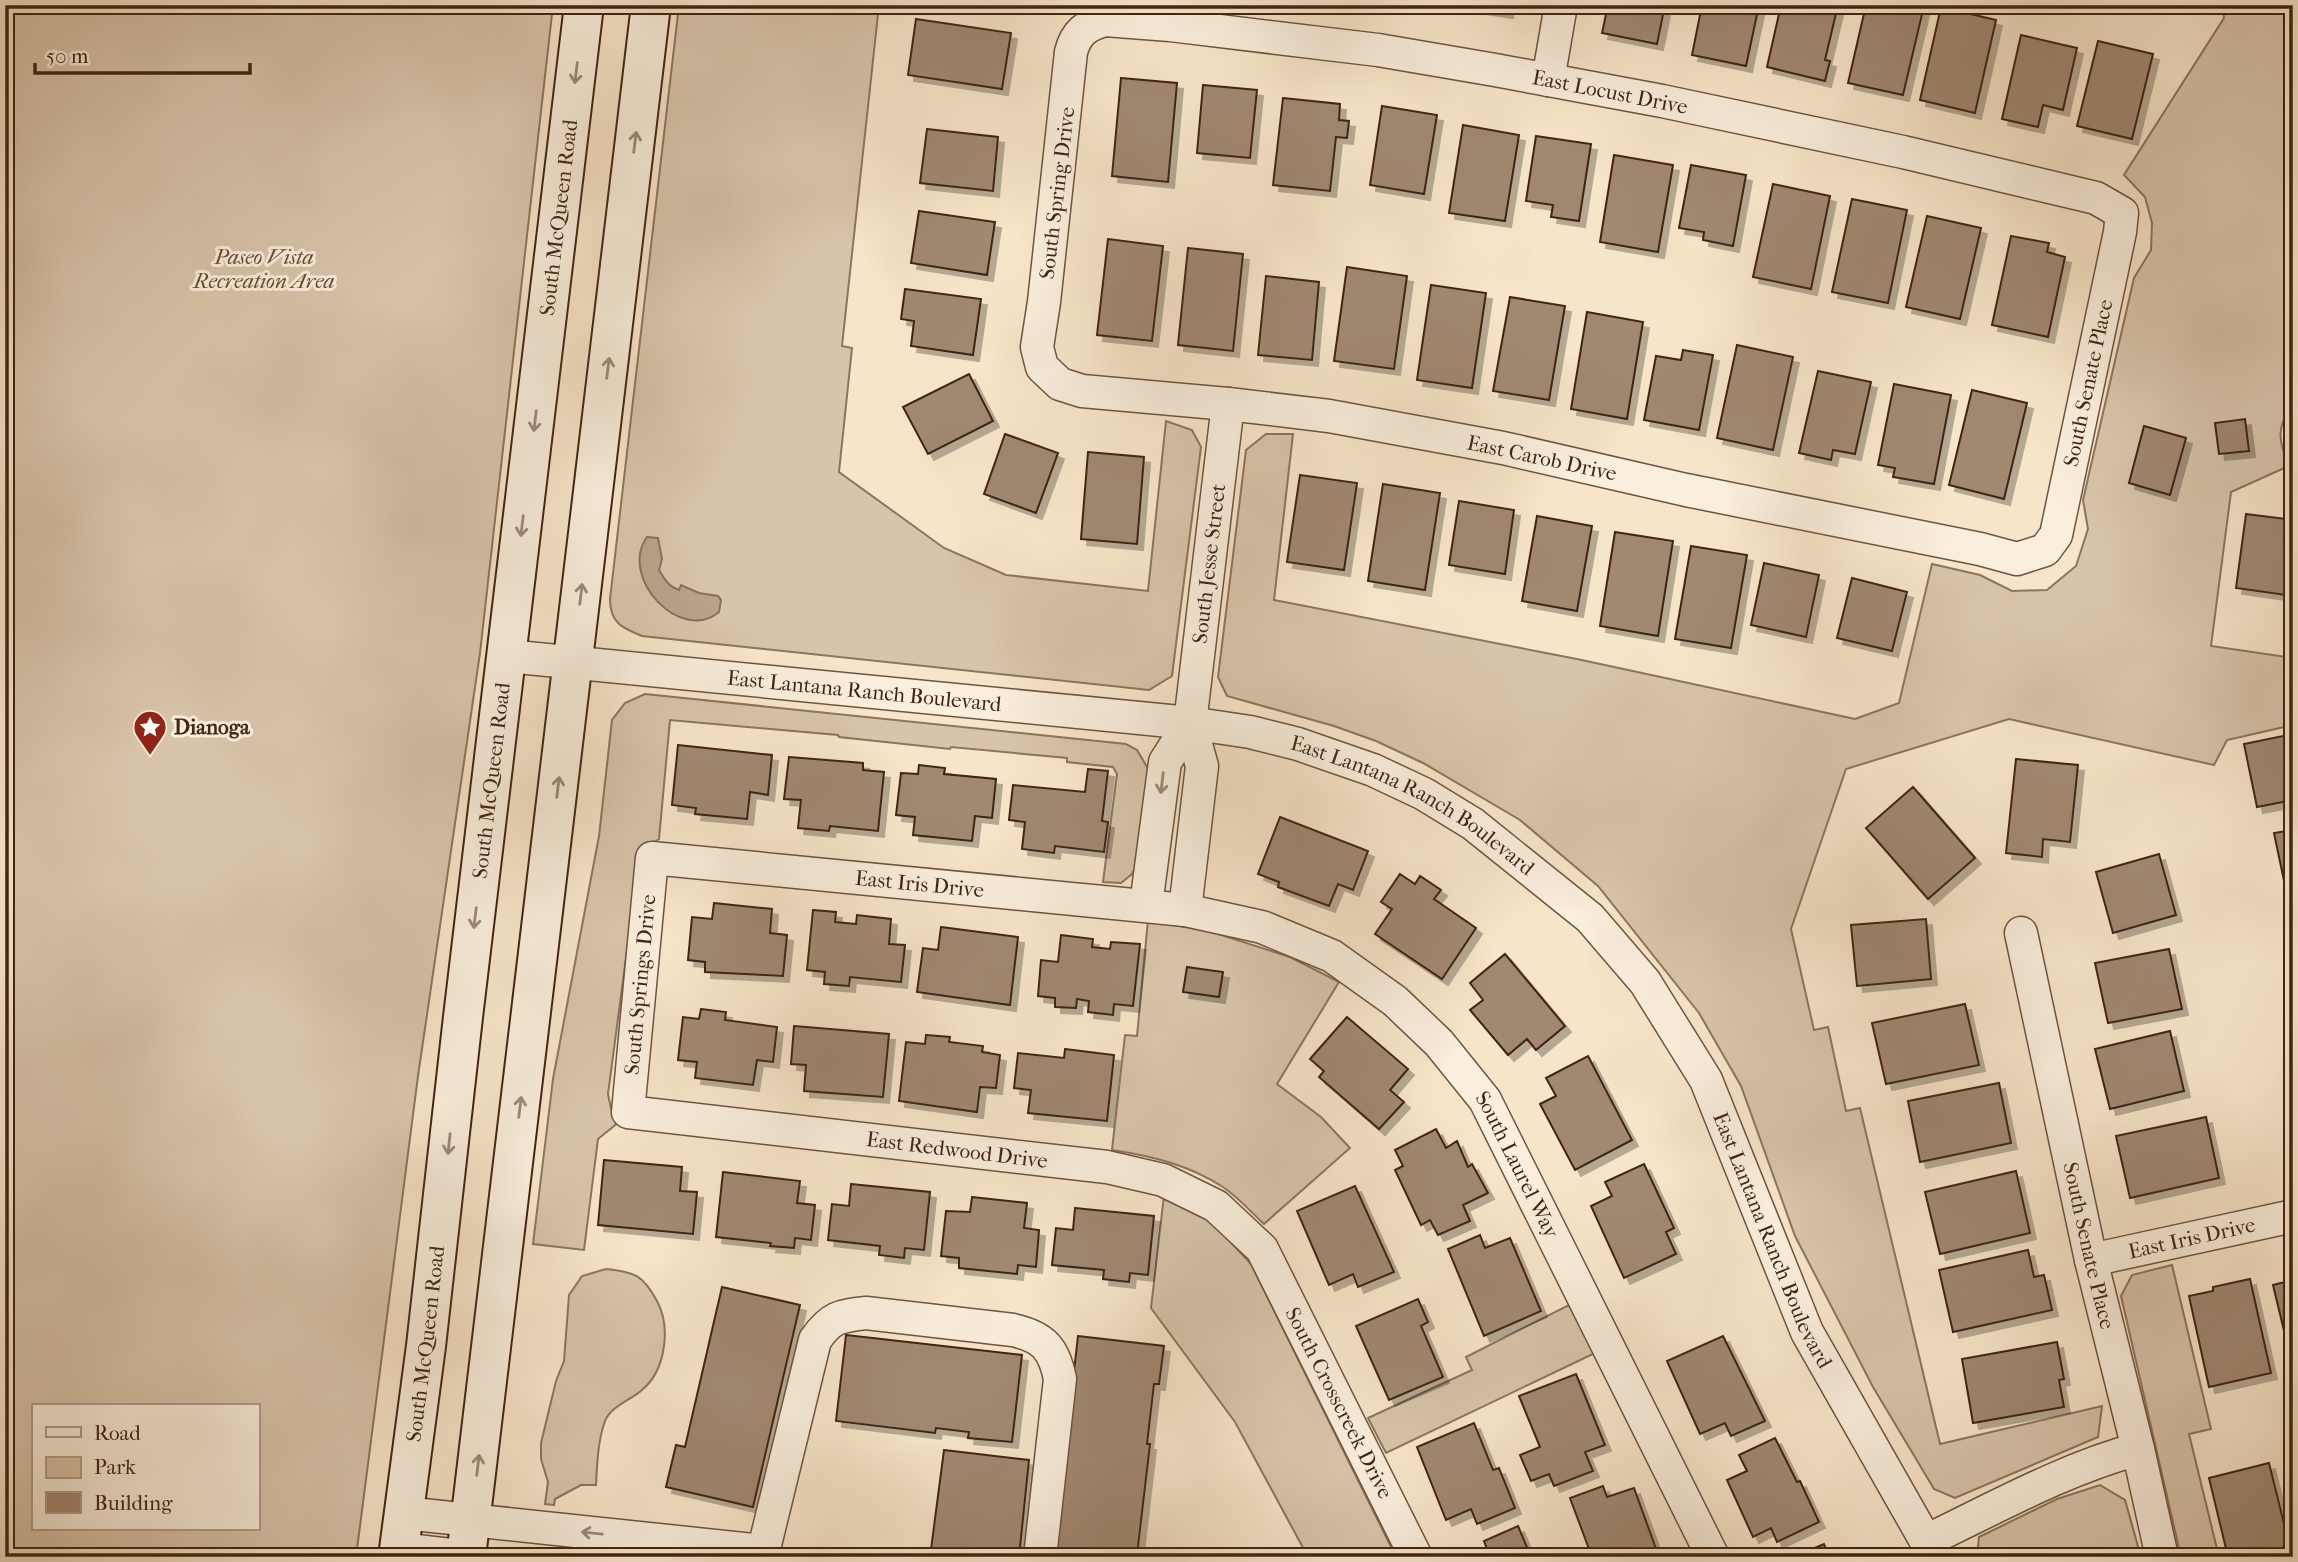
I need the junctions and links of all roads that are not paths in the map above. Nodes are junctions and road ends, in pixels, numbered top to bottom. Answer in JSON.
{"nodes":[{"id":1,"x":584,"y":5,"type":"edge"},
{"id":2,"x":651,"y":5,"type":"edge"},
{"id":3,"x":1562,"y":5,"type":"edge"},
{"id":4,"x":1088,"y":24,"type":"joint"},
{"id":5,"x":1548,"y":80,"type":"junction"},
{"id":6,"x":2122,"y":213,"type":"joint"},
{"id":7,"x":1042,"y":367,"type":"joint"},
{"id":8,"x":1228,"y":404,"type":"junction"},
{"id":9,"x":2045,"y":550,"type":"joint"},
{"id":10,"x":506,"y":656,"type":"junction"},
{"id":11,"x":573,"y":662,"type":"junction"},
{"id":12,"x":1190,"y":723,"type":"junction"},
{"id":13,"x":652,"y":858,"type":"joint"},
{"id":14,"x":1146,"y":905,"type":"junction"},
{"id":15,"x":1185,"y":910,"type":"junction"},
{"id":16,"x":2021,"y":933,"type":"dead end"},
{"id":17,"x":628,"y":1112,"type":"joint"},
{"id":18,"x":2293,"y":1216,"type":"edge"},
{"id":19,"x":1262,"y":1249,"type":"joint"},
{"id":20,"x":2091,"y":1261,"type":"junction"},
{"id":21,"x":2138,"y":1449,"type":"junction"},
{"id":22,"x":400,"y":1540,"type":"edge"},
{"id":23,"x":628,"y":1547,"type":"edge"},
{"id":24,"x":468,"y":1548,"type":"edge"},
{"id":25,"x":1930,"y":1549,"type":"edge"},
{"id":26,"x":762,"y":1554,"type":"edge"},
{"id":27,"x":1040,"y":1557,"type":"edge"},
{"id":28,"x":1416,"y":1557,"type":"edge"},
{"id":29,"x":1713,"y":1557,"type":"edge"},
{"id":30,"x":2162,"y":1557,"type":"edge"}],
"edges":[{"from":1,"to":10,"type":"main road","name":"South McQueen Road","one_way":true},
{"from":11,"to":2,"type":"main road","one_way":true},
{"from":3,"to":5,"type":"street"},
{"from":4,"to":5,"type":"street","name":"East Locust Drive"},
{"from":4,"to":7,"type":"street","name":"South Spring Drive"},
{"from":5,"to":6,"type":"street","name":"East Locust Drive"},
{"from":6,"to":9,"type":"street","name":"South Senate Place"},
{"from":7,"to":8,"type":"street","name":"East Carob Drive"},
{"from":8,"to":9,"type":"street","name":"East Carob Drive"},
{"from":8,"to":12,"type":"street","name":"South Jesse Street"},
{"from":10,"to":11,"type":"street","name":"East Lantana Ranch Boulevard"},
{"from":10,"to":22,"type":"main road","name":"South McQueen Road","one_way":true},
{"from":11,"to":12,"type":"street","name":"East Lantana Ranch Boulevard"},
{"from":24,"to":11,"type":"main road","one_way":true},
{"from":12,"to":14,"type":"street","name":"South Jesse Street","one_way":true},
{"from":12,"to":15,"type":"street","name":"South Jesse Street"},
{"from":12,"to":25,"type":"street","name":"East Lantana Ranch Boulevard"},
{"from":13,"to":14,"type":"street","name":"East Iris Drive"},
{"from":13,"to":17,"type":"street","name":"South Springs Drive"},
{"from":14,"to":15,"type":"street","name":"East Iris Drive"},
{"from":15,"to":29,"type":"street","name":"South Laurel Way"},
{"from":16,"to":20,"type":"street","name":"South Senate Place"},
{"from":17,"to":19,"type":"street","name":"East Redwood Drive"},
{"from":18,"to":20,"type":"street","name":"East Iris Drive"},
{"from":19,"to":28,"type":"street","name":"South Crosscreek Drive"},
{"from":20,"to":21,"type":"street","name":"South Senate Place"},
{"from":21,"to":25,"type":"street"},
{"from":21,"to":30,"type":"street","name":"South Senate Place"},
{"from":22,"to":24,"type":"street"},
{"from":23,"to":24,"type":"street","one_way":true},
{"from":23,"to":26,"type":"street"},
{"from":26,"to":27,"type":"street"}]}
